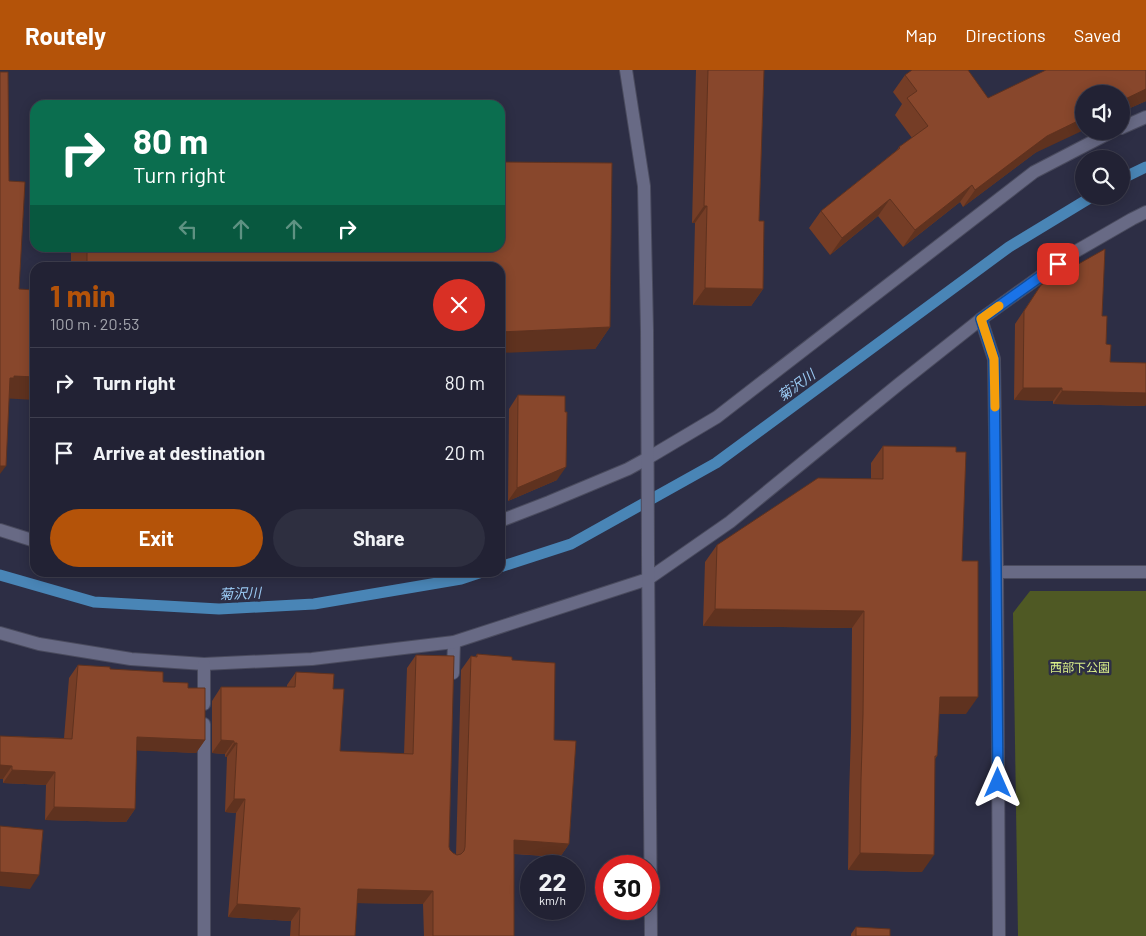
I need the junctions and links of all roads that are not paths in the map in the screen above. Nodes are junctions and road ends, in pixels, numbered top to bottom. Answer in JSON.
{"nodes":[{"id":1,"x":626,"y":70,"type":"edge"},
{"id":2,"x":1146,"y":117,"type":"edge"},
{"id":3,"x":1130,"y":124,"type":"edge"},
{"id":4,"x":1096,"y":140,"type":"edge"},
{"id":5,"x":1146,"y":212,"type":"edge"},
{"id":6,"x":981,"y":319,"type":"junction"},
{"id":7,"x":648,"y":458,"type":"junction"},
{"id":8,"x":505,"y":519,"type":"edge"},
{"id":9,"x":0,"y":530,"type":"edge"},
{"id":10,"x":30,"y":539,"type":"edge"},
{"id":11,"x":997,"y":572,"type":"junction"},
{"id":12,"x":1146,"y":572,"type":"edge"},
{"id":13,"x":648,"y":579,"type":"junction"},
{"id":14,"x":0,"y":633,"type":"edge"},
{"id":15,"x":454,"y":642,"type":"junction"},
{"id":16,"x":204,"y":664,"type":"junction"},
{"id":17,"x":453,"y":682,"type":"edge"},
{"id":18,"x":204,"y":936,"type":"edge"},
{"id":19,"x":652,"y":936,"type":"edge"},
{"id":20,"x":999,"y":936,"type":"edge"}],
"edges":[{"from":1,"to":7,"type":"street"},
{"from":2,"to":3,"type":"street"},
{"from":4,"to":7,"type":"street"},
{"from":5,"to":6,"type":"street"},
{"from":6,"to":11,"type":"street"},
{"from":6,"to":13,"type":"street"},
{"from":7,"to":8,"type":"street"},
{"from":7,"to":13,"type":"street"},
{"from":9,"to":10,"type":"street"},
{"from":11,"to":12,"type":"street"},
{"from":11,"to":20,"type":"street"},
{"from":13,"to":15,"type":"street"},
{"from":13,"to":19,"type":"street"},
{"from":14,"to":16,"type":"street"},
{"from":15,"to":16,"type":"street"},
{"from":15,"to":17,"type":"street"},
{"from":16,"to":18,"type":"street"}]}
